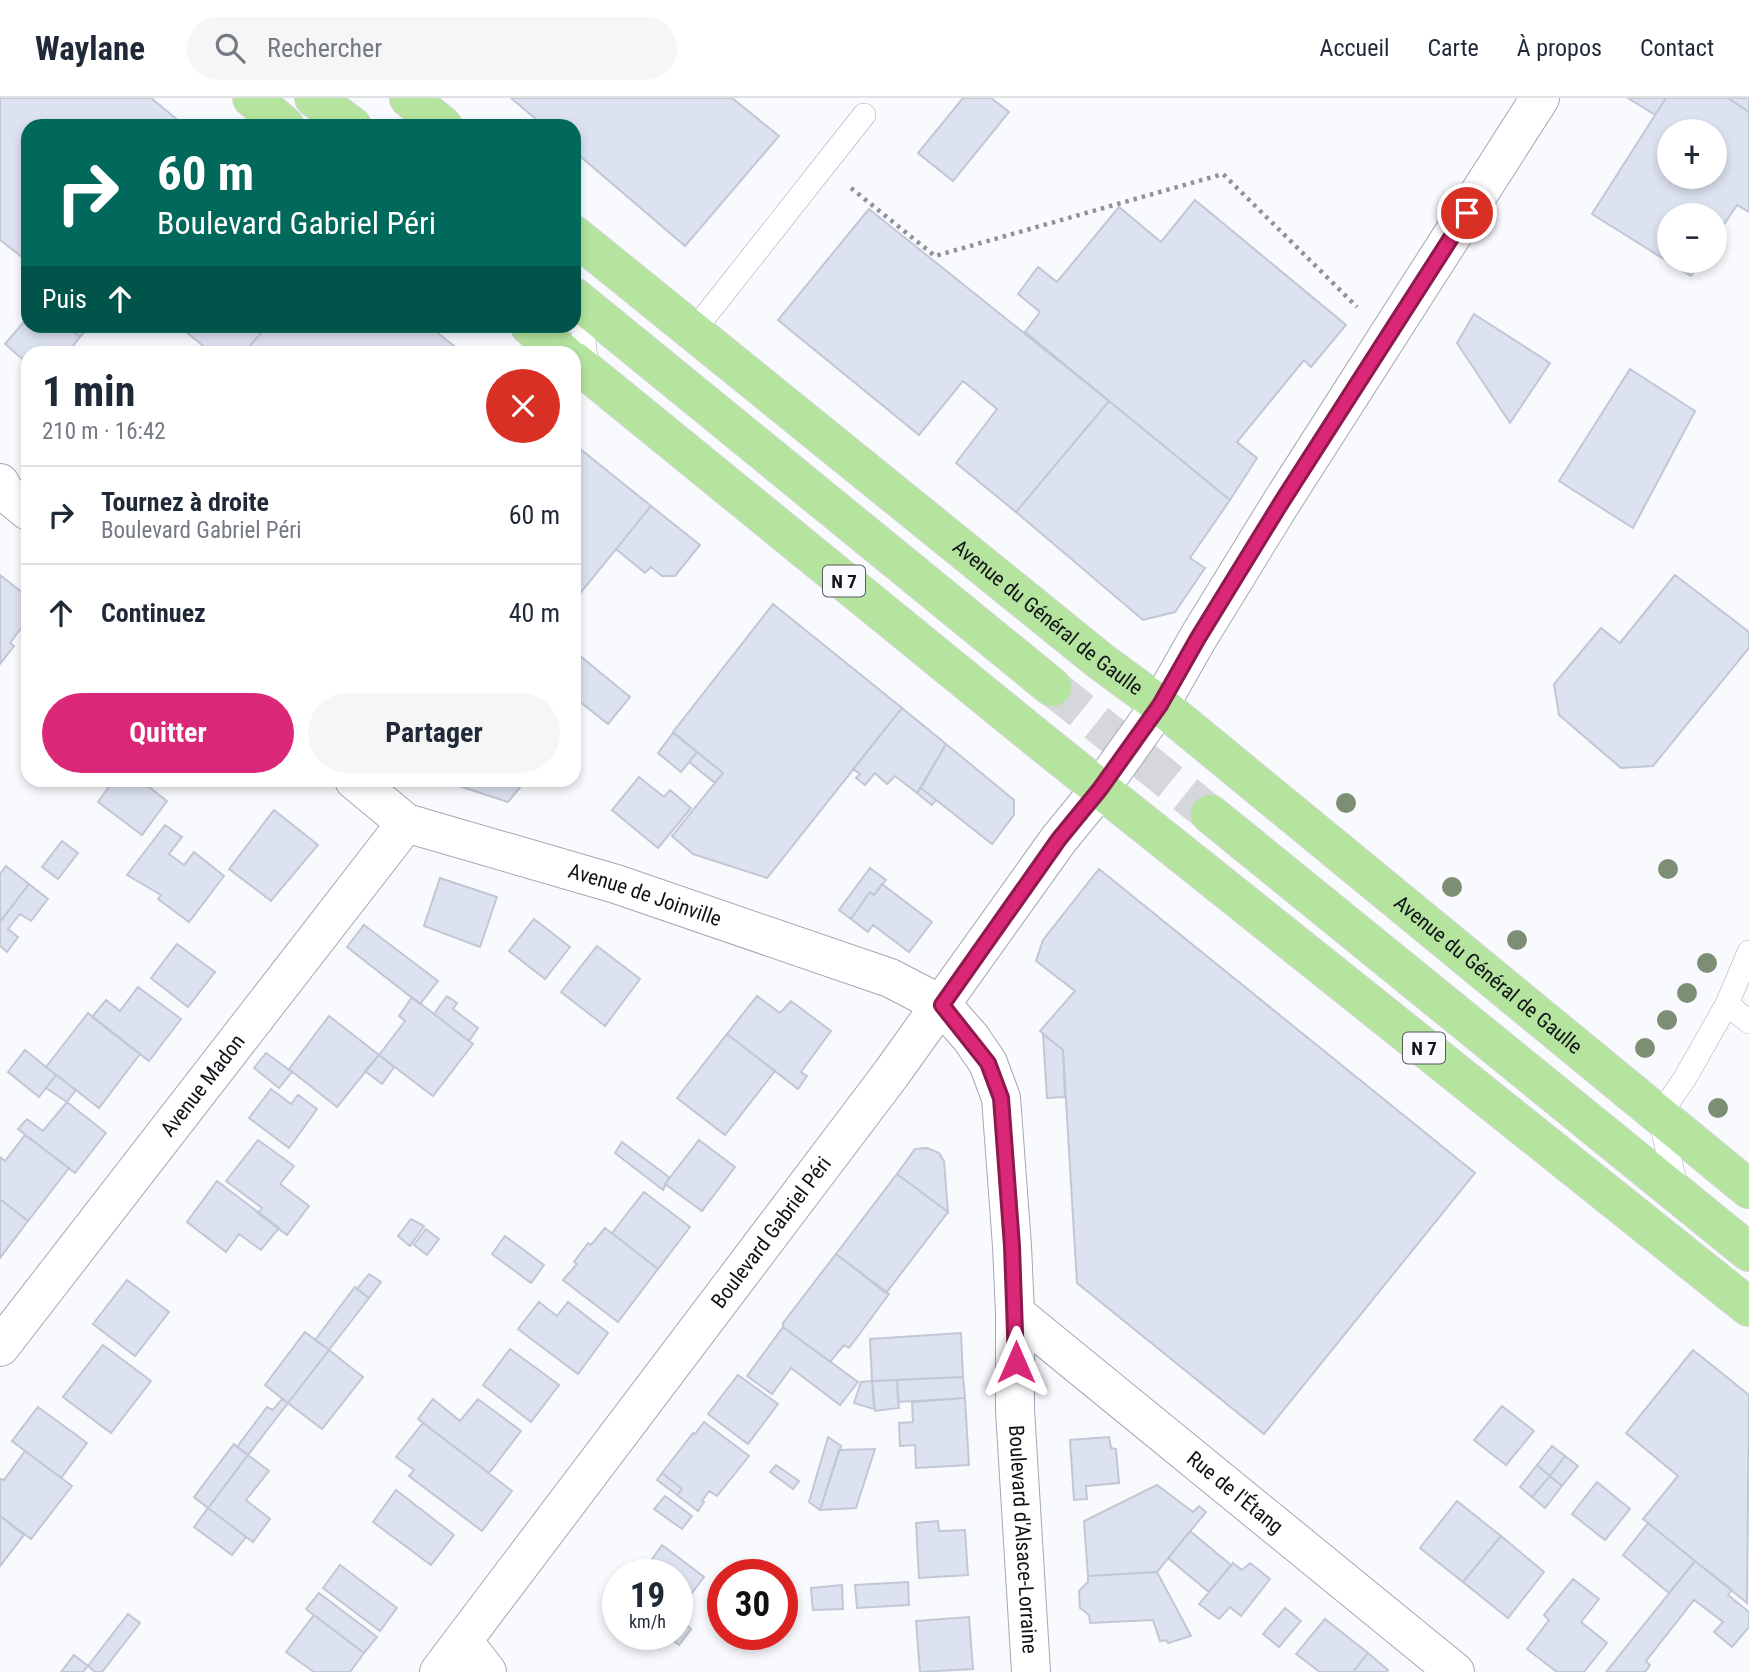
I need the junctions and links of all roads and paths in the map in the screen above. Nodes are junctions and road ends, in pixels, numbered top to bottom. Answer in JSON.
{"nodes":[{"id":1,"x":252,"y":98,"type":"edge"},
{"id":2,"x":314,"y":98,"type":"edge"},
{"id":3,"x":352,"y":98,"type":"edge"},
{"id":4,"x":409,"y":98,"type":"edge"},
{"id":5,"x":1540,"y":98,"type":"edge"},
{"id":6,"x":864,"y":115,"type":"dead end"},
{"id":7,"x":277,"y":119,"type":"edge"},
{"id":8,"x":342,"y":119,"type":"edge"},
{"id":9,"x":373,"y":119,"type":"edge"},
{"id":10,"x":434,"y":119,"type":"edge"},
{"id":11,"x":823,"y":165,"type":"junction"},
{"id":12,"x":581,"y":240,"type":"edge"},
{"id":13,"x":581,"y":302,"type":"edge"},
{"id":14,"x":539,"y":333,"type":"edge"},
{"id":15,"x":692,"y":333,"type":"junction"},
{"id":16,"x":1388,"y":338,"type":"junction"},
{"id":17,"x":555,"y":346,"type":"edge"},
{"id":18,"x":581,"y":367,"type":"edge"},
{"id":19,"x":1052,"y":687,"type":"tunnel mouth"},
{"id":20,"x":1160,"y":705,"type":"junction"},
{"id":21,"x":362,"y":787,"type":"edge"},
{"id":22,"x":1100,"y":789,"type":"junction"},
{"id":23,"x":1210,"y":814,"type":"tunnel mouth"},
{"id":24,"x":406,"y":823,"type":"junction"},
{"id":25,"x":1749,"y":952,"type":"edge"},
{"id":26,"x":1727,"y":1004,"type":"junction"},
{"id":27,"x":942,"y":1005,"type":"junction"},
{"id":28,"x":1749,"y":1023,"type":"edge"},
{"id":29,"x":1659,"y":1116,"type":"junction"},
{"id":30,"x":1749,"y":1189,"type":"edge"},
{"id":31,"x":1679,"y":1196,"type":"junction"},
{"id":32,"x":1749,"y":1252,"type":"edge"},
{"id":33,"x":1749,"y":1307,"type":"edge"},
{"id":34,"x":1016,"y":1313,"type":"junction"},
{"id":35,"x":0,"y":1347,"type":"edge"},
{"id":36,"x":463,"y":1641,"type":"junction"},
{"id":37,"x":439,"y":1672,"type":"edge"},
{"id":38,"x":487,"y":1672,"type":"edge"},
{"id":39,"x":1031,"y":1672,"type":"edge"},
{"id":40,"x":1455,"y":1672,"type":"edge"}],
"edges":[{"from":1,"to":7,"type":"main road"},
{"from":2,"to":8,"type":"main road"},
{"from":3,"to":9,"type":"main road"},
{"from":4,"to":10,"type":"main road"},
{"from":5,"to":16,"type":"street","name":"Boulevard Gabriel Péri"},
{"from":6,"to":11,"type":"lane"},
{"from":11,"to":15,"type":"lane"},
{"from":11,"to":16,"type":"path"},
{"from":12,"to":15,"type":"main road","name":"Avenue du Général de Gaulle"},
{"from":13,"to":19,"type":"main road","number":"N 7"},
{"from":14,"to":17,"type":"main road","number":"N 7"},
{"from":15,"to":20,"type":"main road","name":"Avenue du Général de Gaulle"},
{"from":16,"to":20,"type":"street","name":"Boulevard Gabriel Péri"},
{"from":18,"to":22,"type":"main road","number":"N 7"},
{"from":20,"to":22,"type":"street","name":"Boulevard Gabriel Péri"},
{"from":20,"to":29,"type":"main road","name":"Avenue du Général de Gaulle"},
{"from":21,"to":24,"type":"street","name":"Avenue de Joinville"},
{"from":22,"to":27,"type":"street","name":"Boulevard Gabriel Péri"},
{"from":22,"to":33,"type":"main road","number":"N 7"},
{"from":23,"to":31,"type":"main road","number":"N 7"},
{"from":24,"to":27,"type":"street","name":"Avenue de Joinville"},
{"from":24,"to":35,"type":"street","name":"Avenue Madon"},
{"from":25,"to":26,"type":"lane"},
{"from":26,"to":28,"type":"lane"},
{"from":26,"to":29,"type":"lane"},
{"from":27,"to":34,"type":"street","name":"Boulevard d'Alsace-Lorraine"},
{"from":27,"to":36,"type":"street","name":"Boulevard Gabriel Péri"},
{"from":29,"to":30,"type":"main road","name":"Avenue du Général de Gaulle"},
{"from":29,"to":31,"type":"lane"},
{"from":31,"to":32,"type":"main road","number":"N 7"},
{"from":34,"to":39,"type":"street","name":"Boulevard d'Alsace-Lorraine"},
{"from":34,"to":40,"type":"street","name":"Rue de l'Étang"},
{"from":36,"to":37,"type":"street","name":"Boulevard Gabriel Péri"},
{"from":36,"to":38,"type":"street"}]}
